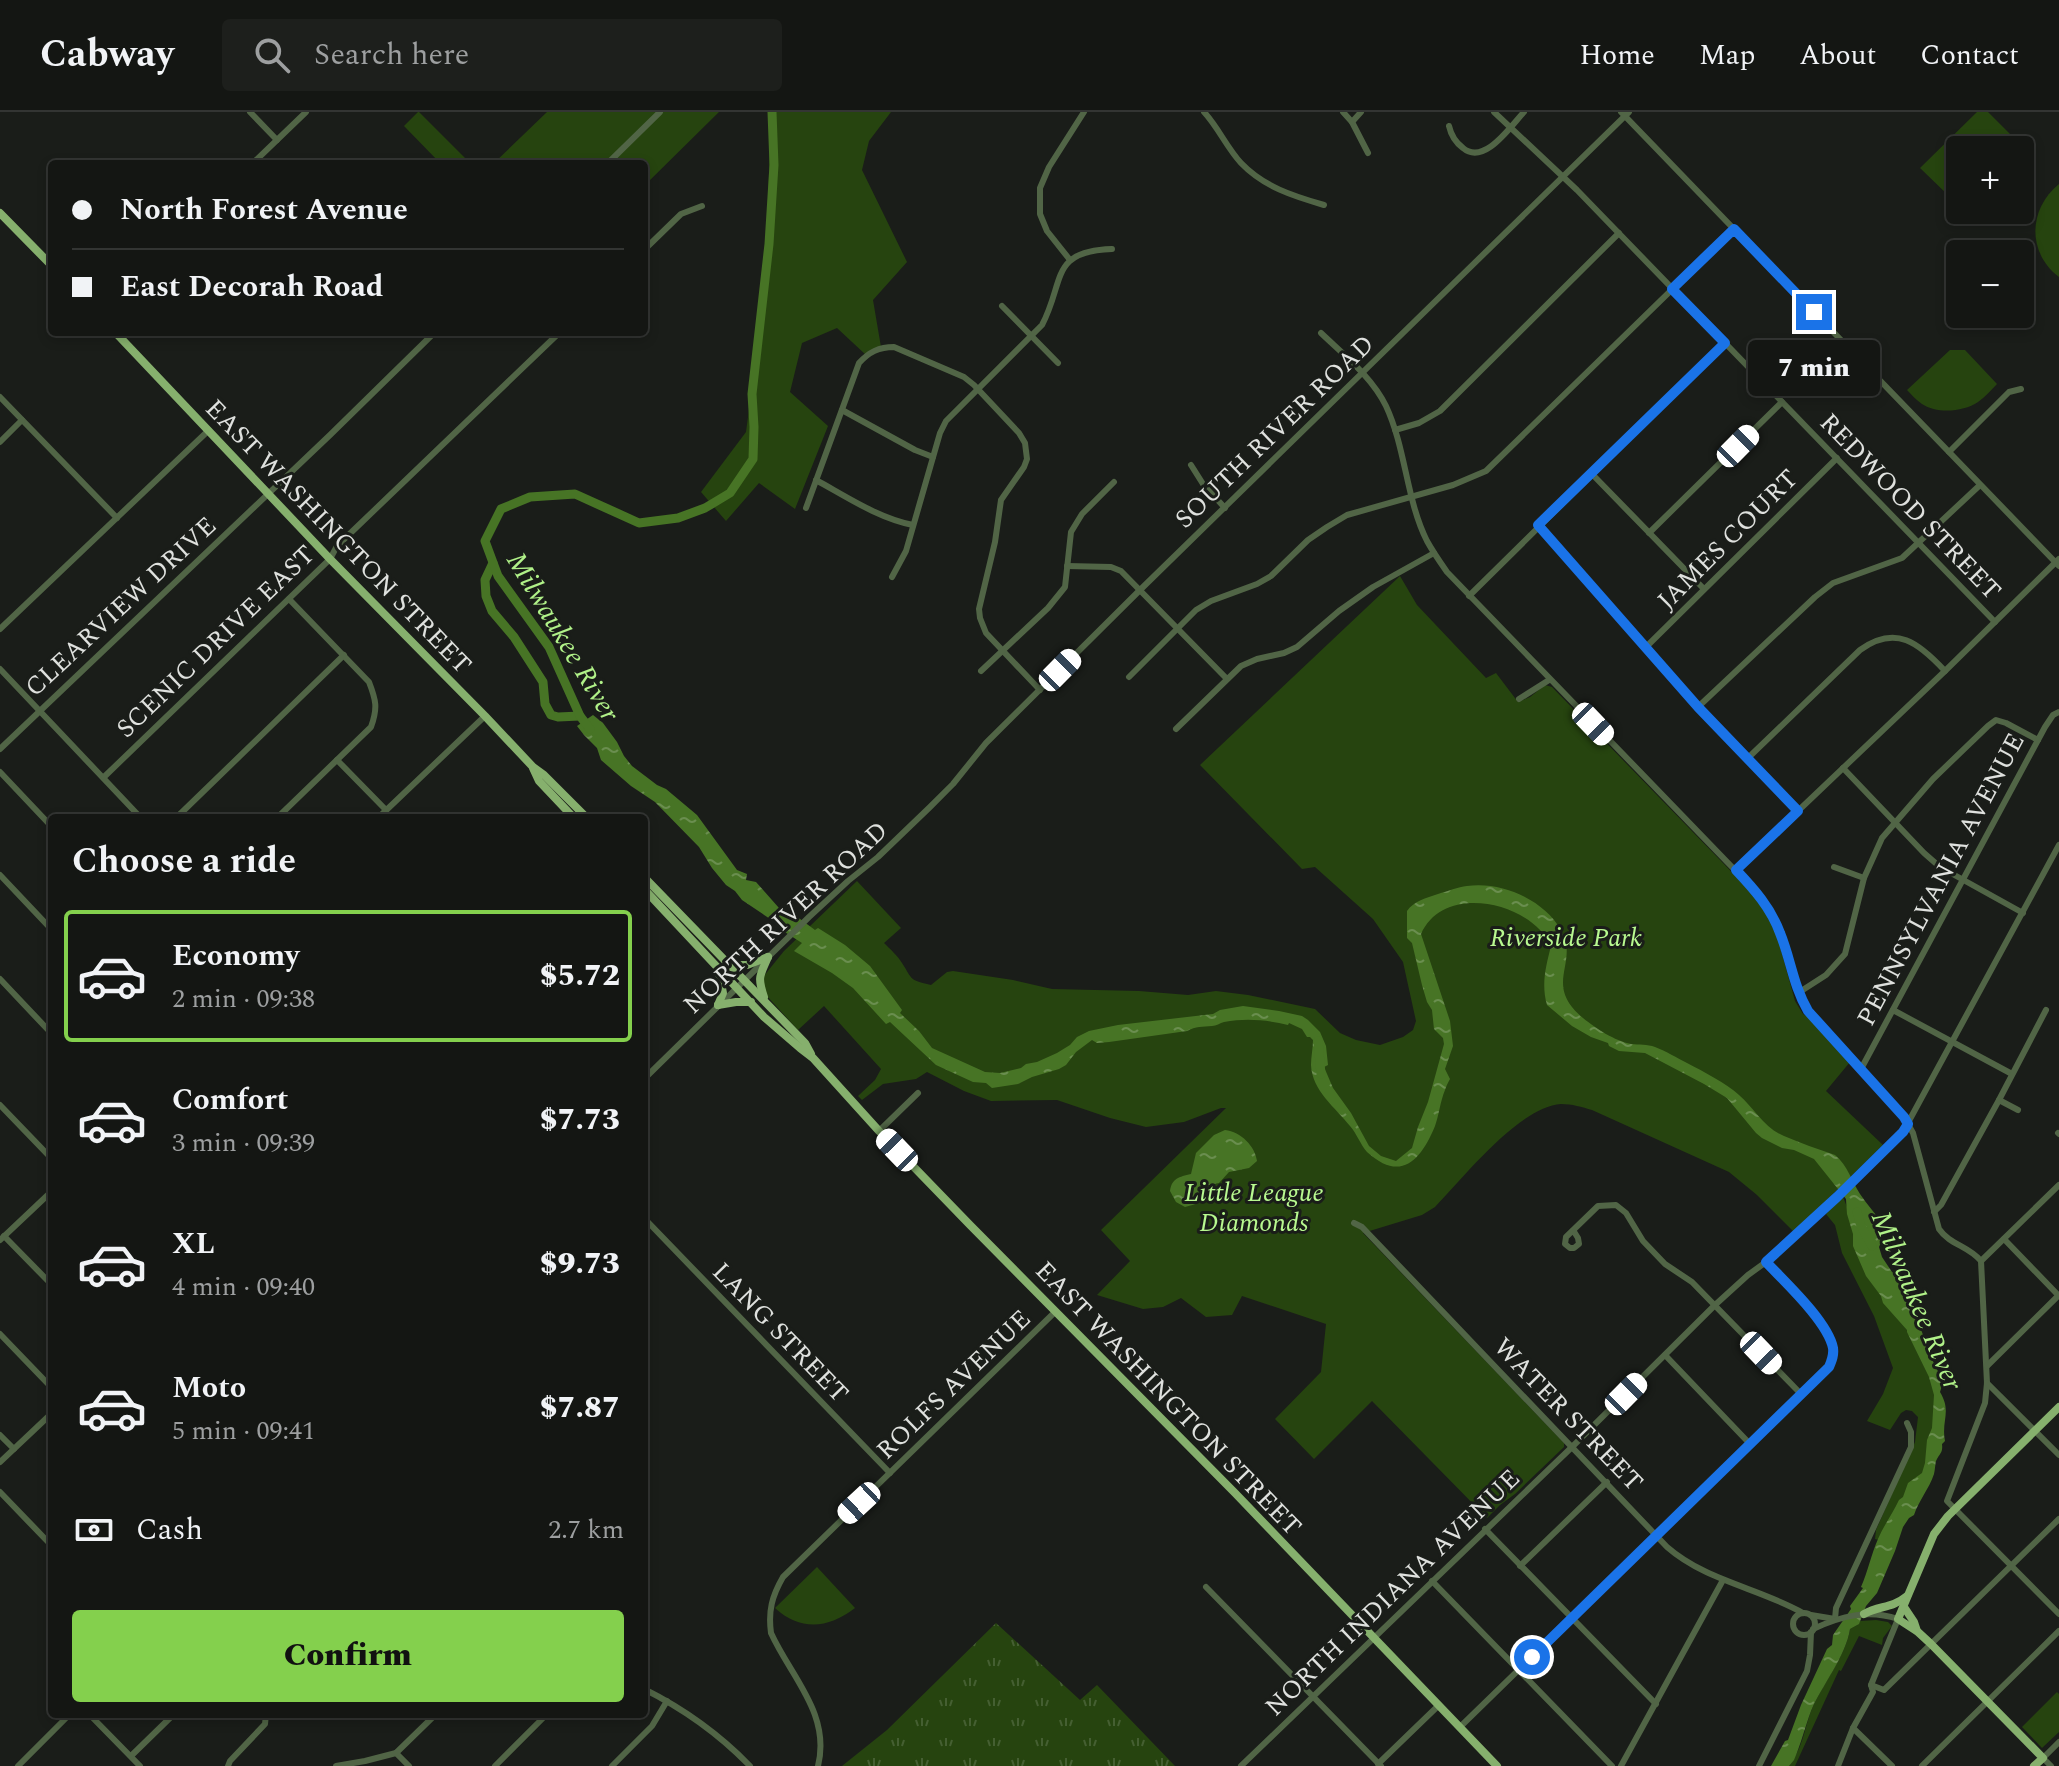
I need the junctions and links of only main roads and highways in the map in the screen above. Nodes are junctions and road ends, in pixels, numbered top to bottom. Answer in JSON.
{"nodes":[{"id":1,"x":0,"y":213,"type":"edge"},
{"id":2,"x":48,"y":262,"type":"edge"},
{"id":3,"x":119,"y":336,"type":"edge"},
{"id":4,"x":533,"y":767,"type":"junction"},
{"id":5,"x":570,"y":814,"type":"edge"},
{"id":6,"x":583,"y":814,"type":"edge"},
{"id":7,"x":648,"y":881,"type":"edge"},
{"id":8,"x":648,"y":893,"type":"edge"},
{"id":9,"x":729,"y":965,"type":"junction"},
{"id":10,"x":718,"y":968,"type":"junction"},
{"id":11,"x":765,"y":1001,"type":"junction"},
{"id":12,"x":751,"y":1002,"type":"junction"},
{"id":13,"x":813,"y":1058,"type":"junction"},
{"id":14,"x":2059,"y":1407,"type":"edge"},
{"id":15,"x":1908,"y":1596,"type":"junction"},
{"id":16,"x":1904,"y":1607,"type":"junction"},
{"id":17,"x":1864,"y":1614,"type":"road end"},
{"id":18,"x":1918,"y":1632,"type":"junction"},
{"id":19,"x":1497,"y":1766,"type":"edge"},
{"id":20,"x":2034,"y":1766,"type":"edge"}],
"edges":[{"from":1,"to":2,"type":"main road"},
{"from":3,"to":4,"type":"main road","name":"EAST WASHINGTON STREET"},
{"from":4,"to":5,"type":"main road","name":"EAST WASHINGTON STREET"},
{"from":4,"to":6,"type":"main road","name":"EAST WASHINGTON STREET"},
{"from":7,"to":9,"type":"main road","name":"EAST WASHINGTON STREET"},
{"from":8,"to":10,"type":"main road","name":"EAST WASHINGTON STREET"},
{"from":9,"to":11,"type":"main road","name":"EAST WASHINGTON STREET"},
{"from":9,"to":11,"type":"main road"},
{"from":10,"to":12,"type":"main road","name":"EAST WASHINGTON STREET"},
{"from":10,"to":12,"type":"main road"},
{"from":11,"to":13,"type":"main road","name":"EAST WASHINGTON STREET"},
{"from":12,"to":13,"type":"main road","name":"EAST WASHINGTON STREET"},
{"from":13,"to":19,"type":"main road","name":"EAST WASHINGTON STREET"},
{"from":14,"to":15,"type":"main road"},
{"from":15,"to":16,"type":"main road"},
{"from":15,"to":17,"type":"main road"},
{"from":16,"to":18,"type":"main road"},
{"from":16,"to":18,"type":"main road"},
{"from":18,"to":20,"type":"main road"}]}
